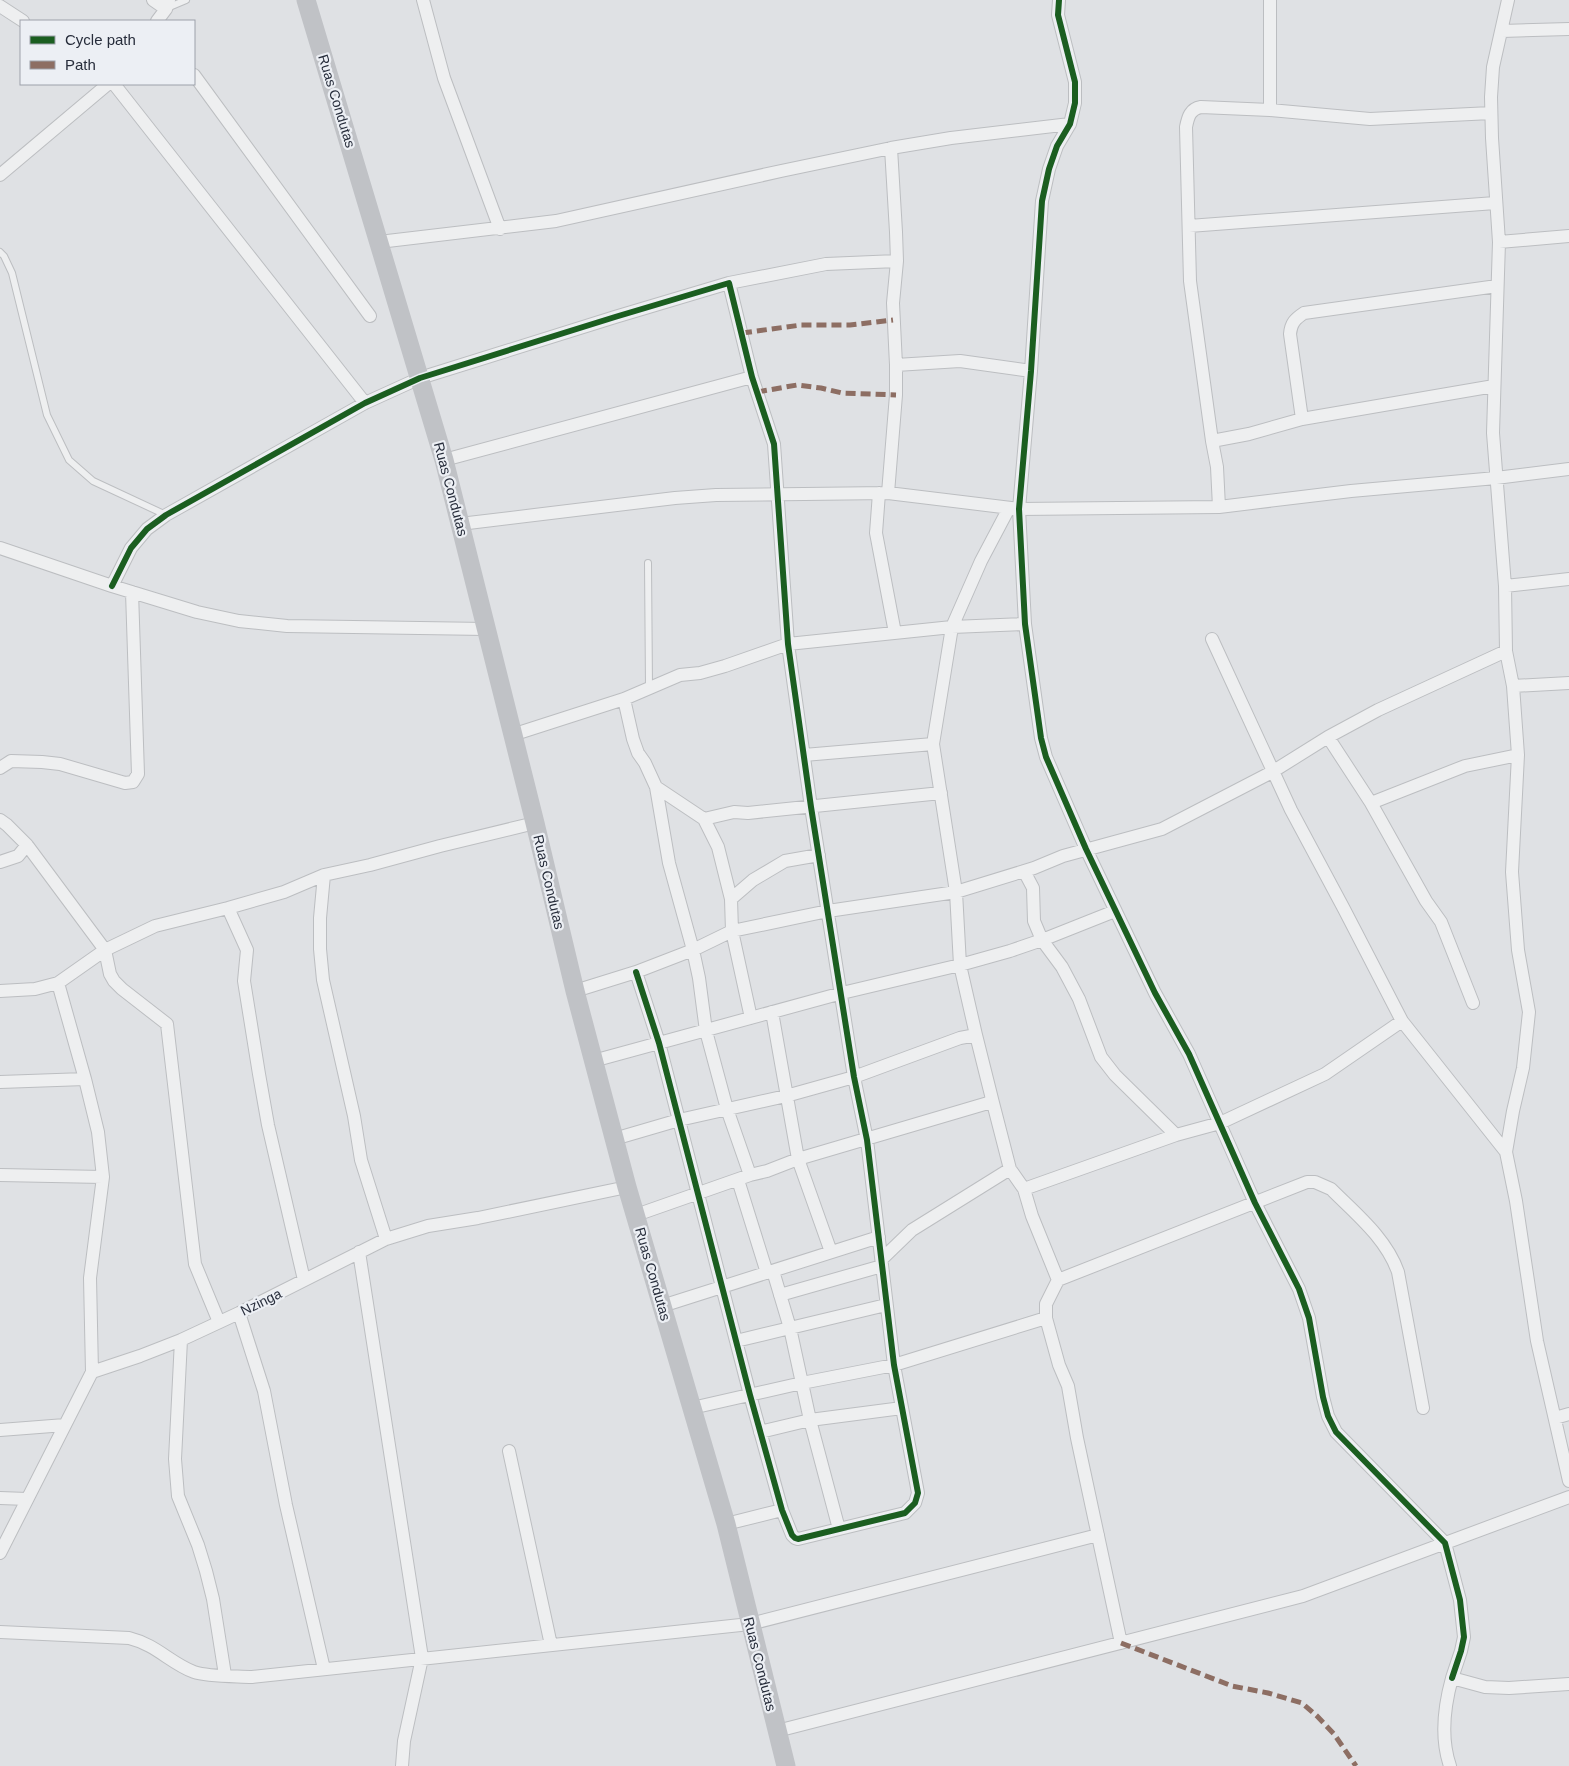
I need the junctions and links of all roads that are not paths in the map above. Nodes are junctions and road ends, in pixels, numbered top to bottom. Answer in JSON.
{"nodes":[{"id":1,"x":153,"y":0,"type":"edge"},
{"id":2,"x":186,"y":0,"type":"edge"},
{"id":3,"x":306,"y":0,"type":"edge"},
{"id":4,"x":423,"y":0,"type":"edge"},
{"id":5,"x":1059,"y":0,"type":"edge"},
{"id":6,"x":1270,"y":0,"type":"edge"},
{"id":7,"x":1508,"y":0,"type":"edge"},
{"id":8,"x":167,"y":4,"type":"edge"},
{"id":9,"x":0,"y":6,"type":"edge"},
{"id":10,"x":21,"y":20,"type":"edge"},
{"id":11,"x":158,"y":20,"type":"edge"},
{"id":12,"x":1569,"y":29,"type":"edge"},
{"id":13,"x":1502,"y":31,"type":"junction"},
{"id":14,"x":195,"y":76,"type":"edge"},
{"id":15,"x":107,"y":85,"type":"edge"},
{"id":16,"x":115,"y":85,"type":"edge"},
{"id":17,"x":1270,"y":110,"type":"junction"},
{"id":18,"x":1491,"y":113,"type":"junction"},
{"id":19,"x":1070,"y":124,"type":"junction"},
{"id":20,"x":892,"y":148,"type":"junction"},
{"id":21,"x":0,"y":175,"type":"edge"},
{"id":22,"x":1495,"y":203,"type":"junction"},
{"id":23,"x":1189,"y":226,"type":"junction"},
{"id":24,"x":500,"y":229,"type":"junction"},
{"id":25,"x":1569,"y":236,"type":"edge"},
{"id":26,"x":379,"y":242,"type":"junction"},
{"id":27,"x":1499,"y":242,"type":"junction"},
{"id":28,"x":0,"y":252,"type":"edge"},
{"id":29,"x":897,"y":261,"type":"junction"},
{"id":30,"x":729,"y":283,"type":"junction"},
{"id":31,"x":1497,"y":286,"type":"junction"},
{"id":32,"x":370,"y":316,"type":"dead end"},
{"id":33,"x":896,"y":365,"type":"junction"},
{"id":34,"x":1031,"y":371,"type":"junction"},
{"id":35,"x":752,"y":377,"type":"junction"},
{"id":36,"x":420,"y":378,"type":"junction"},
{"id":37,"x":1494,"y":386,"type":"junction"},
{"id":38,"x":365,"y":403,"type":"junction"},
{"id":39,"x":1302,"y":419,"type":"junction"},
{"id":40,"x":1212,"y":441,"type":"junction"},
{"id":41,"x":444,"y":460,"type":"junction"},
{"id":42,"x":1569,"y":469,"type":"edge"},
{"id":43,"x":1496,"y":478,"type":"junction"},
{"id":44,"x":883,"y":493,"type":"junction"},
{"id":45,"x":777,"y":495,"type":"junction"},
{"id":46,"x":1219,"y":507,"type":"junction"},
{"id":47,"x":1014,"y":509,"type":"junction"},
{"id":48,"x":166,"y":515,"type":"junction"},
{"id":49,"x":460,"y":524,"type":"junction"},
{"id":50,"x":0,"y":548,"type":"edge"},
{"id":51,"x":648,"y":563,"type":"dead end"},
{"id":52,"x":1569,"y":579,"type":"edge"},
{"id":53,"x":112,"y":586,"type":"junction"},
{"id":54,"x":1505,"y":586,"type":"junction"},
{"id":55,"x":132,"y":592,"type":"junction"},
{"id":56,"x":1025,"y":624,"type":"junction"},
{"id":57,"x":952,"y":628,"type":"junction"},
{"id":58,"x":486,"y":629,"type":"junction"},
{"id":59,"x":895,"y":633,"type":"junction"},
{"id":60,"x":1212,"y":639,"type":"dead end"},
{"id":61,"x":788,"y":644,"type":"junction"},
{"id":62,"x":1506,"y":651,"type":"junction"},
{"id":63,"x":1569,"y":683,"type":"edge"},
{"id":64,"x":1513,"y":686,"type":"junction"},
{"id":65,"x":649,"y":688,"type":"junction"},
{"id":66,"x":624,"y":699,"type":"junction"},
{"id":67,"x":512,"y":735,"type":"junction"},
{"id":68,"x":1328,"y":737,"type":"junction"},
{"id":69,"x":933,"y":744,"type":"junction"},
{"id":70,"x":804,"y":755,"type":"junction"},
{"id":71,"x":1518,"y":755,"type":"junction"},
{"id":72,"x":0,"y":768,"type":"edge"},
{"id":73,"x":1272,"y":772,"type":"junction"},
{"id":74,"x":656,"y":787,"type":"junction"},
{"id":75,"x":941,"y":793,"type":"junction"},
{"id":76,"x":1371,"y":803,"type":"junction"},
{"id":77,"x":811,"y":807,"type":"junction"},
{"id":78,"x":704,"y":819,"type":"junction"},
{"id":79,"x":0,"y":820,"type":"edge"},
{"id":80,"x":535,"y":823,"type":"junction"},
{"id":81,"x":27,"y":845,"type":"junction"},
{"id":82,"x":1086,"y":849,"type":"junction"},
{"id":83,"x":819,"y":854,"type":"junction"},
{"id":84,"x":0,"y":862,"type":"edge"},
{"id":85,"x":1024,"y":870,"type":"junction"},
{"id":86,"x":324,"y":875,"type":"junction"},
{"id":87,"x":956,"y":892,"type":"junction"},
{"id":88,"x":731,"y":899,"type":"junction"},
{"id":89,"x":228,"y":908,"type":"junction"},
{"id":90,"x":828,"y":911,"type":"junction"},
{"id":91,"x":1115,"y":911,"type":"junction"},
{"id":92,"x":732,"y":931,"type":"junction"},
{"id":93,"x":1042,"y":940,"type":"junction"},
{"id":94,"x":105,"y":950,"type":"junction"},
{"id":95,"x":693,"y":950,"type":"junction"},
{"id":96,"x":960,"y":965,"type":"junction"},
{"id":97,"x":636,"y":972,"type":"junction"},
{"id":98,"x":58,"y":983,"type":"junction"},
{"id":99,"x":0,"y":991,"type":"edge"},
{"id":100,"x":574,"y":991,"type":"junction"},
{"id":101,"x":842,"y":993,"type":"junction"},
{"id":102,"x":1473,"y":1003,"type":"dead end"},
{"id":103,"x":772,"y":1012,"type":"junction"},
{"id":104,"x":751,"y":1018,"type":"junction"},
{"id":105,"x":1402,"y":1021,"type":"junction"},
{"id":106,"x":706,"y":1030,"type":"junction"},
{"id":107,"x":976,"y":1035,"type":"junction"},
{"id":108,"x":659,"y":1043,"type":"junction"},
{"id":109,"x":593,"y":1061,"type":"junction"},
{"id":110,"x":854,"y":1077,"type":"junction"},
{"id":111,"x":85,"y":1079,"type":"junction"},
{"id":112,"x":0,"y":1082,"type":"edge"},
{"id":113,"x":786,"y":1096,"type":"junction"},
{"id":114,"x":992,"y":1099,"type":"junction"},
{"id":115,"x":727,"y":1109,"type":"junction"},
{"id":116,"x":679,"y":1120,"type":"junction"},
{"id":117,"x":1220,"y":1123,"type":"junction"},
{"id":118,"x":1176,"y":1135,"type":"junction"},
{"id":119,"x":614,"y":1139,"type":"junction"},
{"id":120,"x":867,"y":1140,"type":"junction"},
{"id":121,"x":1506,"y":1152,"type":"junction"},
{"id":122,"x":798,"y":1159,"type":"junction"},
{"id":123,"x":1010,"y":1169,"type":"junction"},
{"id":124,"x":0,"y":1175,"type":"edge"},
{"id":125,"x":103,"y":1177,"type":"junction"},
{"id":126,"x":744,"y":1177,"type":"junction"},
{"id":127,"x":627,"y":1187,"type":"junction"},
{"id":128,"x":1024,"y":1189,"type":"junction"},
{"id":129,"x":698,"y":1193,"type":"junction"},
{"id":130,"x":1255,"y":1203,"type":"junction"},
{"id":131,"x":636,"y":1215,"type":"junction"},
{"id":132,"x":879,"y":1237,"type":"junction"},
{"id":133,"x":386,"y":1239,"type":"junction"},
{"id":134,"x":359,"y":1252,"type":"junction"},
{"id":135,"x":831,"y":1252,"type":"junction"},
{"id":136,"x":882,"y":1263,"type":"junction"},
{"id":137,"x":770,"y":1272,"type":"junction"},
{"id":138,"x":304,"y":1280,"type":"junction"},
{"id":139,"x":1058,"y":1280,"type":"junction"},
{"id":140,"x":722,"y":1287,"type":"junction"},
{"id":141,"x":780,"y":1295,"type":"junction"},
{"id":142,"x":886,"y":1305,"type":"junction"},
{"id":143,"x":662,"y":1306,"type":"junction"},
{"id":144,"x":239,"y":1313,"type":"junction"},
{"id":145,"x":1046,"y":1318,"type":"junction"},
{"id":146,"x":219,"y":1322,"type":"junction"},
{"id":147,"x":790,"y":1328,"type":"junction"},
{"id":148,"x":181,"y":1340,"type":"junction"},
{"id":149,"x":736,"y":1341,"type":"junction"},
{"id":150,"x":894,"y":1365,"type":"junction"},
{"id":151,"x":92,"y":1372,"type":"junction"},
{"id":152,"x":802,"y":1383,"type":"junction"},
{"id":153,"x":750,"y":1395,"type":"junction"},
{"id":154,"x":692,"y":1408,"type":"junction"},
{"id":155,"x":902,"y":1408,"type":"junction"},
{"id":156,"x":1423,"y":1408,"type":"dead end"},
{"id":157,"x":1569,"y":1414,"type":"edge"},
{"id":158,"x":1555,"y":1418,"type":"junction"},
{"id":159,"x":810,"y":1420,"type":"junction"},
{"id":160,"x":65,"y":1425,"type":"junction"},
{"id":161,"x":0,"y":1430,"type":"edge"},
{"id":162,"x":760,"y":1432,"type":"junction"},
{"id":163,"x":509,"y":1450,"type":"dead end"},
{"id":164,"x":1569,"y":1482,"type":"edge"},
{"id":165,"x":1569,"y":1497,"type":"edge"},
{"id":166,"x":0,"y":1498,"type":"edge"},
{"id":167,"x":27,"y":1499,"type":"junction"},
{"id":168,"x":782,"y":1510,"type":"junction"},
{"id":169,"x":726,"y":1524,"type":"junction"},
{"id":170,"x":839,"y":1529,"type":"junction"},
{"id":171,"x":1098,"y":1534,"type":"junction"},
{"id":172,"x":1445,"y":1543,"type":"junction"},
{"id":173,"x":0,"y":1553,"type":"edge"},
{"id":174,"x":750,"y":1624,"type":"junction"},
{"id":175,"x":0,"y":1632,"type":"edge"},
{"id":176,"x":1121,"y":1643,"type":"junction"},
{"id":177,"x":551,"y":1646,"type":"junction"},
{"id":178,"x":422,"y":1658,"type":"junction"},
{"id":179,"x":324,"y":1669,"type":"junction"},
{"id":180,"x":225,"y":1675,"type":"junction"},
{"id":181,"x":1452,"y":1678,"type":"junction"},
{"id":182,"x":1569,"y":1684,"type":"edge"},
{"id":183,"x":777,"y":1731,"type":"junction"},
{"id":184,"x":402,"y":1766,"type":"edge"},
{"id":185,"x":786,"y":1766,"type":"edge"},
{"id":186,"x":1450,"y":1766,"type":"edge"}],
"edges":[{"from":1,"to":8,"type":"street"},
{"from":2,"to":8,"type":"lane"},
{"from":3,"to":26,"type":"street","name":"Ruas Condutas"},
{"from":4,"to":24,"type":"street"},
{"from":5,"to":19,"type":"street"},
{"from":6,"to":17,"type":"street"},
{"from":7,"to":13,"type":"street"},
{"from":8,"to":11,"type":"street"},
{"from":9,"to":10,"type":"street"},
{"from":12,"to":13,"type":"street"},
{"from":13,"to":18,"type":"street"},
{"from":14,"to":32,"type":"street"},
{"from":15,"to":21,"type":"street"},
{"from":16,"to":38,"type":"street"},
{"from":17,"to":18,"type":"street"},
{"from":17,"to":23,"type":"street"},
{"from":18,"to":22,"type":"street"},
{"from":19,"to":20,"type":"street"},
{"from":19,"to":34,"type":"street"},
{"from":20,"to":24,"type":"street"},
{"from":20,"to":29,"type":"street"},
{"from":22,"to":23,"type":"street"},
{"from":22,"to":27,"type":"street"},
{"from":23,"to":40,"type":"street"},
{"from":24,"to":26,"type":"street"},
{"from":25,"to":27,"type":"street"},
{"from":26,"to":36,"type":"street","name":"Ruas Condutas"},
{"from":27,"to":31,"type":"street"},
{"from":28,"to":48,"type":"lane"},
{"from":29,"to":30,"type":"street"},
{"from":29,"to":33,"type":"street"},
{"from":30,"to":35,"type":"street"},
{"from":30,"to":36,"type":"street"},
{"from":31,"to":37,"type":"street"},
{"from":31,"to":39,"type":"street"},
{"from":33,"to":34,"type":"street"},
{"from":33,"to":44,"type":"street"},
{"from":34,"to":47,"type":"street"},
{"from":35,"to":41,"type":"street"},
{"from":35,"to":45,"type":"street"},
{"from":36,"to":38,"type":"street"},
{"from":36,"to":41,"type":"street","name":"Ruas Condutas"},
{"from":37,"to":39,"type":"street"},
{"from":37,"to":43,"type":"street"},
{"from":38,"to":48,"type":"street"},
{"from":39,"to":40,"type":"street"},
{"from":40,"to":46,"type":"street"},
{"from":41,"to":49,"type":"street","name":"Ruas Condutas"},
{"from":42,"to":43,"type":"street"},
{"from":43,"to":46,"type":"street"},
{"from":43,"to":54,"type":"street"},
{"from":44,"to":45,"type":"street"},
{"from":44,"to":47,"type":"street"},
{"from":44,"to":59,"type":"street"},
{"from":45,"to":49,"type":"street"},
{"from":45,"to":61,"type":"street"},
{"from":46,"to":47,"type":"street"},
{"from":47,"to":56,"type":"street"},
{"from":47,"to":57,"type":"street"},
{"from":48,"to":53,"type":"street"},
{"from":49,"to":58,"type":"street","name":"Ruas Condutas"},
{"from":50,"to":53,"type":"street"},
{"from":51,"to":65,"type":"lane"},
{"from":52,"to":54,"type":"street"},
{"from":53,"to":55,"type":"street"},
{"from":54,"to":62,"type":"street"},
{"from":55,"to":58,"type":"street"},
{"from":55,"to":72,"type":"street"},
{"from":56,"to":57,"type":"street"},
{"from":56,"to":82,"type":"street"},
{"from":57,"to":59,"type":"street"},
{"from":57,"to":69,"type":"street"},
{"from":58,"to":67,"type":"street","name":"Ruas Condutas"},
{"from":59,"to":61,"type":"street"},
{"from":60,"to":73,"type":"street"},
{"from":61,"to":65,"type":"street"},
{"from":61,"to":70,"type":"street"},
{"from":62,"to":64,"type":"street"},
{"from":62,"to":68,"type":"street"},
{"from":63,"to":64,"type":"street"},
{"from":64,"to":71,"type":"street"},
{"from":65,"to":66,"type":"street"},
{"from":66,"to":67,"type":"street"},
{"from":66,"to":74,"type":"street"},
{"from":67,"to":80,"type":"street","name":"Ruas Condutas"},
{"from":68,"to":73,"type":"street"},
{"from":68,"to":76,"type":"street"},
{"from":69,"to":70,"type":"street"},
{"from":69,"to":75,"type":"street"},
{"from":70,"to":77,"type":"street"},
{"from":71,"to":76,"type":"street"},
{"from":71,"to":121,"type":"street"},
{"from":73,"to":82,"type":"street"},
{"from":73,"to":105,"type":"street"},
{"from":74,"to":78,"type":"street"},
{"from":74,"to":95,"type":"street"},
{"from":75,"to":77,"type":"street"},
{"from":75,"to":87,"type":"street"},
{"from":76,"to":102,"type":"street"},
{"from":77,"to":78,"type":"street"},
{"from":77,"to":83,"type":"street"},
{"from":78,"to":88,"type":"street"},
{"from":79,"to":81,"type":"street"},
{"from":80,"to":86,"type":"street"},
{"from":80,"to":100,"type":"street","name":"Ruas Condutas"},
{"from":81,"to":84,"type":"street"},
{"from":81,"to":94,"type":"street"},
{"from":82,"to":85,"type":"street"},
{"from":82,"to":91,"type":"street"},
{"from":83,"to":88,"type":"street"},
{"from":83,"to":90,"type":"street"},
{"from":85,"to":87,"type":"street"},
{"from":85,"to":93,"type":"street"},
{"from":86,"to":89,"type":"street"},
{"from":86,"to":133,"type":"street"},
{"from":87,"to":90,"type":"street"},
{"from":87,"to":96,"type":"street"},
{"from":88,"to":92,"type":"street"},
{"from":89,"to":94,"type":"street"},
{"from":89,"to":138,"type":"street"},
{"from":90,"to":92,"type":"street"},
{"from":90,"to":101,"type":"street"},
{"from":91,"to":93,"type":"street"},
{"from":91,"to":117,"type":"street"},
{"from":92,"to":95,"type":"street"},
{"from":92,"to":104,"type":"street"},
{"from":93,"to":96,"type":"street"},
{"from":93,"to":118,"type":"street"},
{"from":94,"to":98,"type":"street"},
{"from":94,"to":146,"type":"street"},
{"from":95,"to":97,"type":"street"},
{"from":95,"to":106,"type":"street"},
{"from":96,"to":101,"type":"street"},
{"from":96,"to":107,"type":"street"},
{"from":97,"to":100,"type":"street"},
{"from":97,"to":108,"type":"street"},
{"from":98,"to":99,"type":"street"},
{"from":98,"to":111,"type":"street"},
{"from":100,"to":109,"type":"street","name":"Ruas Condutas"},
{"from":101,"to":103,"type":"street"},
{"from":101,"to":110,"type":"street"},
{"from":103,"to":104,"type":"street"},
{"from":103,"to":113,"type":"street"},
{"from":104,"to":106,"type":"street"},
{"from":105,"to":117,"type":"street"},
{"from":105,"to":121,"type":"street"},
{"from":106,"to":108,"type":"street"},
{"from":106,"to":115,"type":"street"},
{"from":107,"to":110,"type":"street"},
{"from":107,"to":114,"type":"street"},
{"from":108,"to":109,"type":"street"},
{"from":108,"to":116,"type":"street"},
{"from":109,"to":119,"type":"street","name":"Ruas Condutas"},
{"from":110,"to":113,"type":"street"},
{"from":110,"to":120,"type":"street"},
{"from":111,"to":112,"type":"street"},
{"from":111,"to":125,"type":"street"},
{"from":113,"to":115,"type":"street"},
{"from":113,"to":122,"type":"street"},
{"from":114,"to":120,"type":"street"},
{"from":114,"to":123,"type":"street"},
{"from":115,"to":116,"type":"street"},
{"from":115,"to":126,"type":"street"},
{"from":116,"to":119,"type":"street"},
{"from":116,"to":129,"type":"street"},
{"from":117,"to":118,"type":"street"},
{"from":117,"to":130,"type":"street"},
{"from":118,"to":128,"type":"street"},
{"from":119,"to":127,"type":"street","name":"Ruas Condutas"},
{"from":120,"to":122,"type":"street"},
{"from":120,"to":132,"type":"street"},
{"from":121,"to":158,"type":"street"},
{"from":122,"to":126,"type":"street"},
{"from":122,"to":135,"type":"street"},
{"from":123,"to":128,"type":"street"},
{"from":123,"to":136,"type":"street"},
{"from":124,"to":125,"type":"street"},
{"from":125,"to":151,"type":"street"},
{"from":126,"to":129,"type":"street"},
{"from":126,"to":137,"type":"street"},
{"from":127,"to":131,"type":"street","name":"Ruas Condutas"},
{"from":127,"to":133,"type":"street","name":"Nzinga"},
{"from":128,"to":139,"type":"street"},
{"from":129,"to":131,"type":"street"},
{"from":129,"to":140,"type":"street"},
{"from":130,"to":139,"type":"street"},
{"from":130,"to":156,"type":"street"},
{"from":130,"to":172,"type":"street"},
{"from":131,"to":143,"type":"street","name":"Ruas Condutas"},
{"from":132,"to":135,"type":"street"},
{"from":132,"to":136,"type":"street"},
{"from":133,"to":134,"type":"street","name":"Nzinga"},
{"from":134,"to":138,"type":"street","name":"Nzinga"},
{"from":134,"to":178,"type":"street"},
{"from":135,"to":137,"type":"street"},
{"from":136,"to":141,"type":"street"},
{"from":136,"to":142,"type":"street"},
{"from":137,"to":140,"type":"street"},
{"from":137,"to":141,"type":"street"},
{"from":138,"to":144,"type":"street","name":"Nzinga"},
{"from":139,"to":145,"type":"street"},
{"from":140,"to":143,"type":"street"},
{"from":140,"to":149,"type":"street"},
{"from":141,"to":147,"type":"street"},
{"from":142,"to":147,"type":"street"},
{"from":142,"to":150,"type":"street"},
{"from":143,"to":154,"type":"street","name":"Ruas Condutas"},
{"from":144,"to":146,"type":"street","name":"Nzinga"},
{"from":144,"to":179,"type":"street"},
{"from":145,"to":150,"type":"street"},
{"from":145,"to":171,"type":"street"},
{"from":146,"to":148,"type":"street","name":"Nzinga"},
{"from":147,"to":149,"type":"street"},
{"from":147,"to":152,"type":"street"},
{"from":148,"to":151,"type":"street","name":"Nzinga"},
{"from":148,"to":180,"type":"street"},
{"from":149,"to":153,"type":"street"},
{"from":150,"to":152,"type":"street"},
{"from":150,"to":155,"type":"street"},
{"from":151,"to":160,"type":"street"},
{"from":152,"to":153,"type":"street"},
{"from":152,"to":159,"type":"street"},
{"from":153,"to":154,"type":"street"},
{"from":153,"to":162,"type":"street"},
{"from":154,"to":169,"type":"street","name":"Ruas Condutas"},
{"from":155,"to":159,"type":"street"},
{"from":155,"to":170,"type":"street"},
{"from":157,"to":158,"type":"street"},
{"from":158,"to":164,"type":"street"},
{"from":159,"to":162,"type":"street"},
{"from":159,"to":170,"type":"street"},
{"from":160,"to":161,"type":"street"},
{"from":160,"to":167,"type":"street"},
{"from":162,"to":168,"type":"street"},
{"from":163,"to":177,"type":"street"},
{"from":165,"to":172,"type":"street"},
{"from":166,"to":167,"type":"street"},
{"from":167,"to":173,"type":"street"},
{"from":168,"to":169,"type":"street"},
{"from":168,"to":170,"type":"street"},
{"from":169,"to":174,"type":"street","name":"Ruas Condutas"},
{"from":171,"to":174,"type":"street"},
{"from":171,"to":176,"type":"street"},
{"from":172,"to":176,"type":"street"},
{"from":172,"to":181,"type":"street"},
{"from":174,"to":177,"type":"street"},
{"from":174,"to":183,"type":"street","name":"Ruas Condutas"},
{"from":175,"to":180,"type":"street"},
{"from":176,"to":183,"type":"street"},
{"from":177,"to":178,"type":"street"},
{"from":178,"to":179,"type":"street"},
{"from":178,"to":184,"type":"street"},
{"from":179,"to":180,"type":"street"},
{"from":181,"to":182,"type":"street"},
{"from":181,"to":186,"type":"street"},
{"from":183,"to":185,"type":"street","name":"Ruas Condutas"}]}
